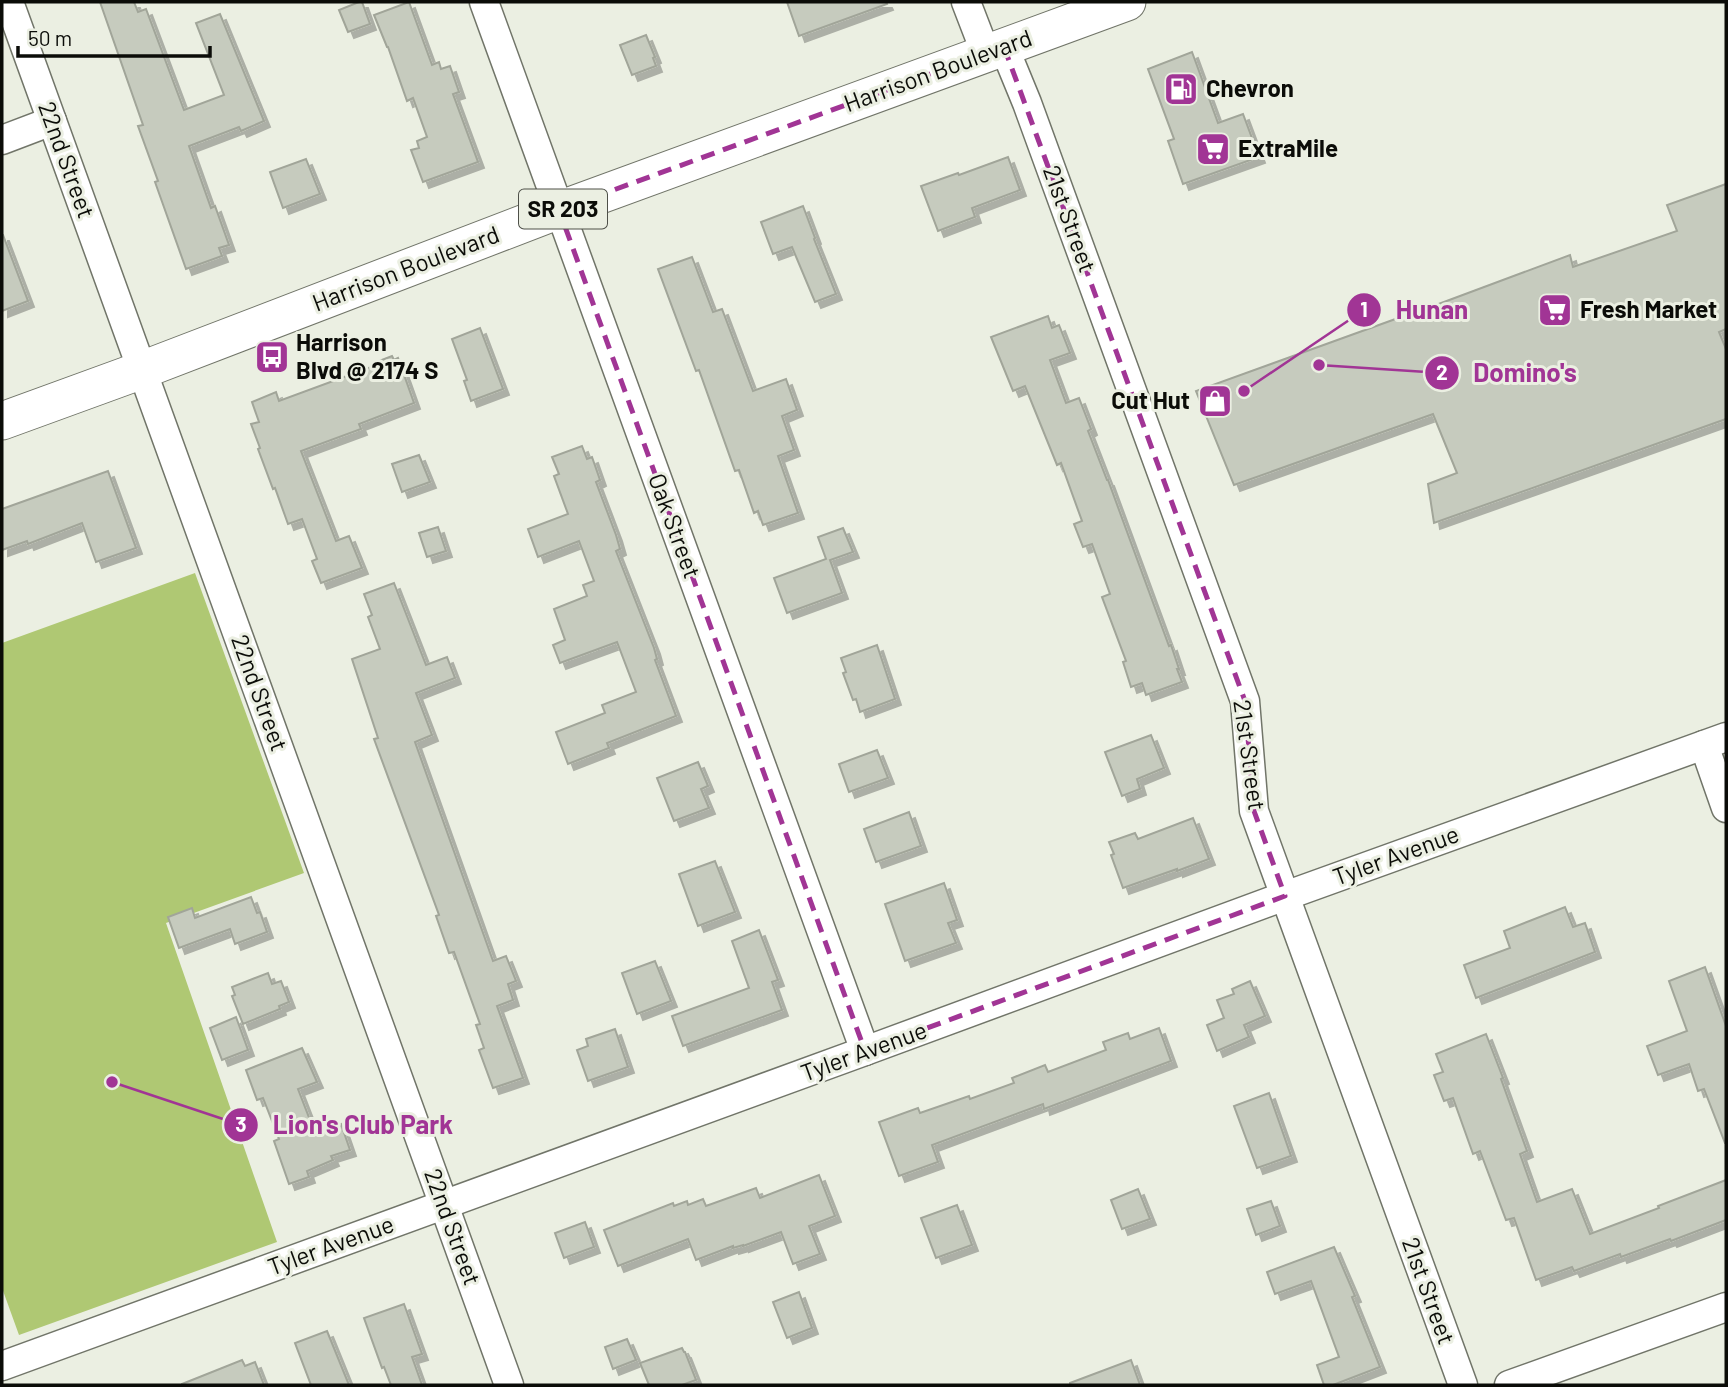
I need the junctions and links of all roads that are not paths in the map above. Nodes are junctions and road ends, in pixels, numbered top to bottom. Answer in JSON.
{"nodes":[{"id":1,"x":9,"y":2,"type":"edge"},
{"id":2,"x":484,"y":2,"type":"edge"},
{"id":3,"x":966,"y":2,"type":"edge"},
{"id":4,"x":1127,"y":2,"type":"edge"},
{"id":5,"x":995,"y":51,"type":"junction"},
{"id":6,"x":52,"y":121,"type":"junction"},
{"id":7,"x":2,"y":140,"type":"edge"},
{"id":8,"x":559,"y":210,"type":"junction"},
{"id":9,"x":142,"y":370,"type":"junction"},
{"id":10,"x":2,"y":421,"type":"edge"},
{"id":11,"x":1715,"y":741,"type":"edge"},
{"id":12,"x":1726,"y":808,"type":"edge"},
{"id":13,"x":1285,"y":896,"type":"junction"},
{"id":14,"x":865,"y":1051,"type":"junction"},
{"id":15,"x":444,"y":1205,"type":"junction"},
{"id":16,"x":1726,"y":1307,"type":"edge"},
{"id":17,"x":2,"y":1366,"type":"edge"},
{"id":18,"x":509,"y":1385,"type":"edge"},
{"id":19,"x":1463,"y":1385,"type":"edge"},
{"id":20,"x":1508,"y":1385,"type":"edge"}],
"edges":[{"from":1,"to":6,"type":"street","name":"22nd Street"},
{"from":2,"to":8,"type":"street","name":"Oak Street"},
{"from":3,"to":5,"type":"street","name":"21st Street"},
{"from":4,"to":5,"type":"main road","name":"Harrison Boulevard","number":"SR 203"},
{"from":5,"to":8,"type":"main road","name":"Harrison Boulevard","number":"SR 203"},
{"from":5,"to":13,"type":"street","name":"21st Street"},
{"from":6,"to":7,"type":"street"},
{"from":6,"to":9,"type":"street","name":"22nd Street"},
{"from":8,"to":9,"type":"main road","name":"Harrison Boulevard","number":"SR 203"},
{"from":8,"to":14,"type":"street","name":"Oak Street"},
{"from":9,"to":10,"type":"main road","name":"Harrison Boulevard","number":"SR 203"},
{"from":9,"to":15,"type":"street","name":"22nd Street"},
{"from":11,"to":12,"type":"street"},
{"from":11,"to":13,"type":"street","name":"Tyler Avenue"},
{"from":13,"to":14,"type":"street","name":"Tyler Avenue"},
{"from":13,"to":19,"type":"street","name":"21st Street"},
{"from":14,"to":15,"type":"street","name":"Tyler Avenue"},
{"from":15,"to":17,"type":"street","name":"Tyler Avenue"},
{"from":15,"to":18,"type":"street","name":"22nd Street"},
{"from":16,"to":20,"type":"street"}]}
